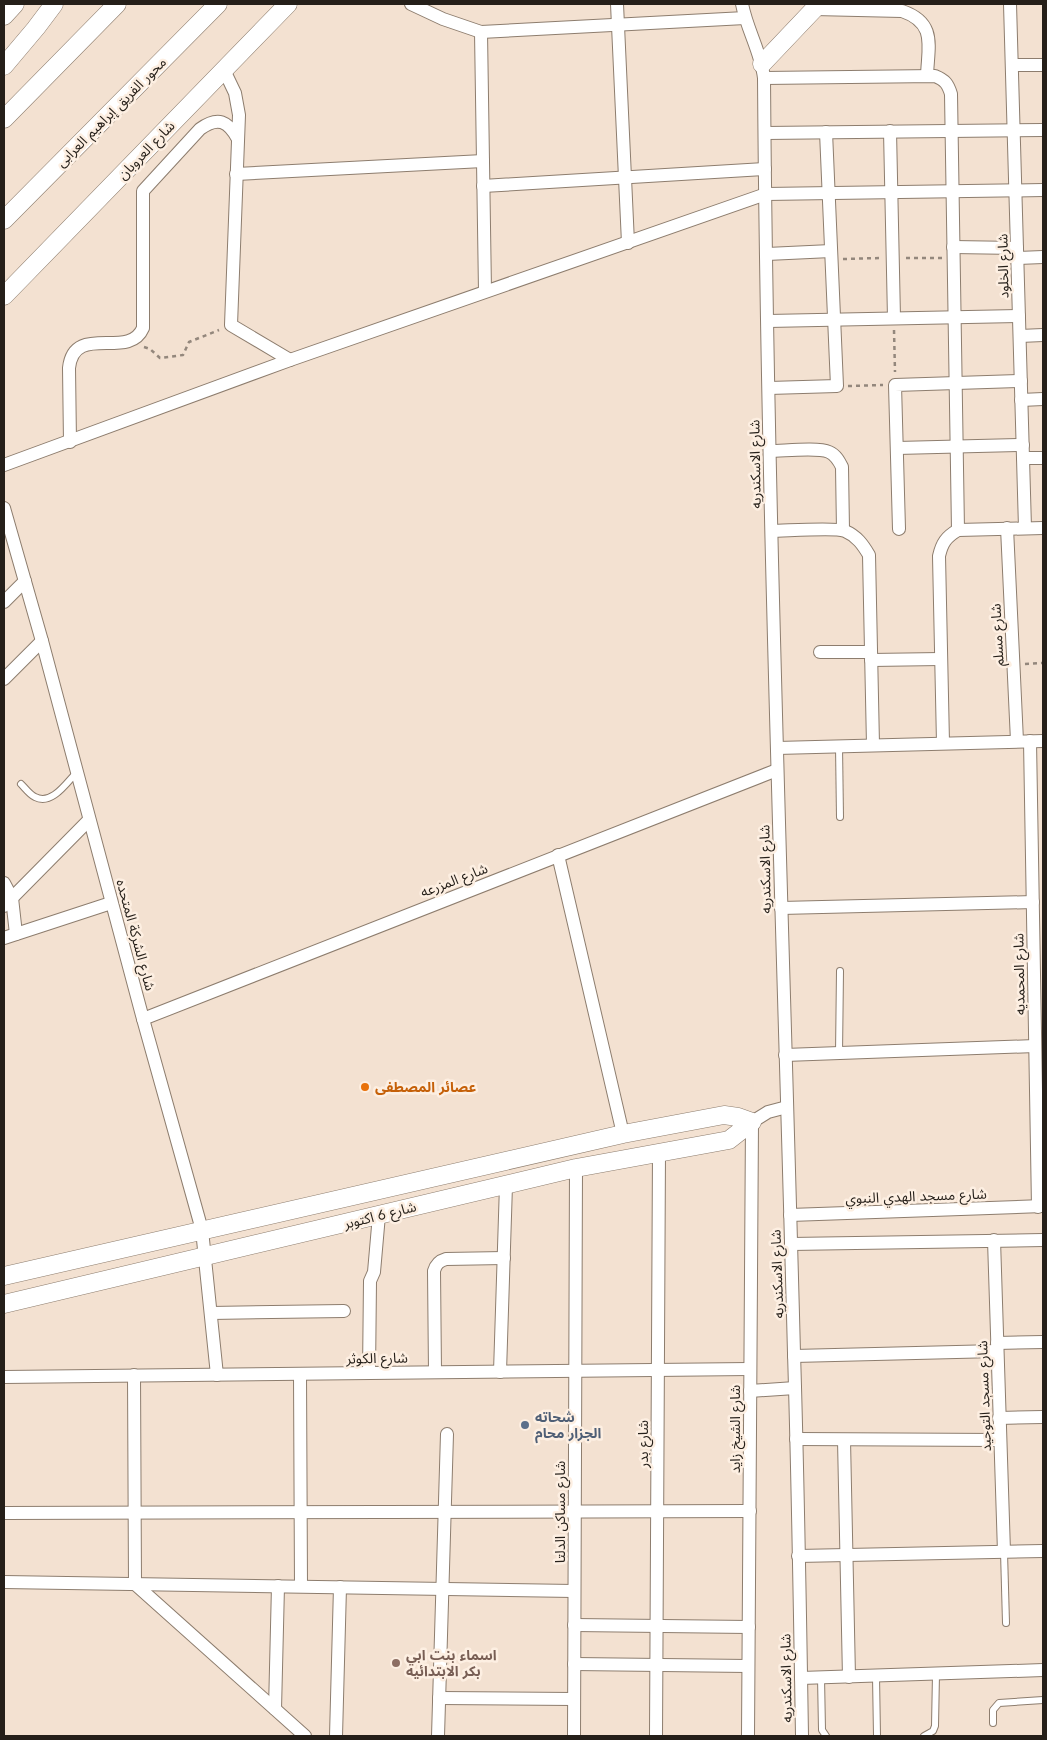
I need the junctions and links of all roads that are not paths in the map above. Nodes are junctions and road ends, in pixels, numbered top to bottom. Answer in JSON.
{"nodes":[{"id":1,"x":14,"y":4,"type":"edge"},
{"id":2,"x":54,"y":4,"type":"edge"},
{"id":3,"x":117,"y":4,"type":"edge"},
{"id":4,"x":218,"y":4,"type":"edge"},
{"id":5,"x":288,"y":4,"type":"edge"},
{"id":6,"x":411,"y":4,"type":"edge"},
{"id":7,"x":617,"y":4,"type":"edge"},
{"id":8,"x":742,"y":4,"type":"edge"},
{"id":9,"x":1010,"y":4,"type":"edge"},
{"id":10,"x":817,"y":6,"type":"edge"},
{"id":11,"x":4,"y":16,"type":"edge"},
{"id":12,"x":745,"y":18,"type":"junction"},
{"id":13,"x":618,"y":26,"type":"junction"},
{"id":14,"x":481,"y":32,"type":"junction"},
{"id":15,"x":1013,"y":65,"type":"junction"},
{"id":16,"x":1043,"y":65,"type":"edge"},
{"id":17,"x":4,"y":66,"type":"edge"},
{"id":18,"x":224,"y":70,"type":"junction"},
{"id":19,"x":763,"y":71,"type":"junction"},
{"id":20,"x":928,"y":76,"type":"junction"},
{"id":21,"x":4,"y":119,"type":"edge"},
{"id":22,"x":1014,"y":129,"type":"junction"},
{"id":23,"x":951,"y":130,"type":"junction"},
{"id":24,"x":1043,"y":130,"type":"edge"},
{"id":25,"x":890,"y":131,"type":"junction"},
{"id":26,"x":826,"y":132,"type":"junction"},
{"id":27,"x":765,"y":133,"type":"junction"},
{"id":28,"x":238,"y":139,"type":"junction"},
{"id":29,"x":483,"y":160,"type":"junction"},
{"id":30,"x":765,"y":168,"type":"junction"},
{"id":31,"x":236,"y":174,"type":"junction"},
{"id":32,"x":625,"y":178,"type":"junction"},
{"id":33,"x":483,"y":186,"type":"junction"},
{"id":34,"x":1016,"y":190,"type":"junction"},
{"id":35,"x":1043,"y":190,"type":"edge"},
{"id":36,"x":952,"y":191,"type":"junction"},
{"id":37,"x":891,"y":192,"type":"junction"},
{"id":38,"x":829,"y":193,"type":"junction"},
{"id":39,"x":766,"y":194,"type":"junction"},
{"id":40,"x":4,"y":220,"type":"edge"},
{"id":41,"x":628,"y":243,"type":"junction"},
{"id":42,"x":953,"y":247,"type":"junction"},
{"id":43,"x":831,"y":251,"type":"junction"},
{"id":44,"x":1018,"y":253,"type":"junction"},
{"id":45,"x":767,"y":254,"type":"junction"},
{"id":46,"x":1043,"y":257,"type":"edge"},
{"id":47,"x":484,"y":291,"type":"junction"},
{"id":48,"x":4,"y":296,"type":"edge"},
{"id":49,"x":1019,"y":316,"type":"junction"},
{"id":50,"x":954,"y":317,"type":"junction"},
{"id":51,"x":894,"y":318,"type":"junction"},
{"id":52,"x":834,"y":319,"type":"junction"},
{"id":53,"x":768,"y":321,"type":"junction"},
{"id":54,"x":1043,"y":335,"type":"edge"},
{"id":55,"x":1020,"y":336,"type":"junction"},
{"id":56,"x":290,"y":360,"type":"junction"},
{"id":57,"x":1021,"y":382,"type":"junction"},
{"id":58,"x":956,"y":383,"type":"junction"},
{"id":59,"x":769,"y":388,"type":"junction"},
{"id":60,"x":1043,"y":399,"type":"edge"},
{"id":61,"x":1021,"y":400,"type":"junction"},
{"id":62,"x":70,"y":442,"type":"junction"},
{"id":63,"x":1023,"y":445,"type":"junction"},
{"id":64,"x":956,"y":447,"type":"junction"},
{"id":65,"x":897,"y":448,"type":"junction"},
{"id":66,"x":770,"y":451,"type":"junction"},
{"id":67,"x":1023,"y":458,"type":"junction"},
{"id":68,"x":1043,"y":458,"type":"edge"},
{"id":69,"x":4,"y":465,"type":"edge"},
{"id":70,"x":4,"y":511,"type":"edge"},
{"id":71,"x":1007,"y":528,"type":"junction"},
{"id":72,"x":1025,"y":528,"type":"junction"},
{"id":73,"x":1043,"y":528,"type":"edge"},
{"id":74,"x":899,"y":529,"type":"dead end"},
{"id":75,"x":843,"y":530,"type":"junction"},
{"id":76,"x":958,"y":530,"type":"junction"},
{"id":77,"x":772,"y":531,"type":"junction"},
{"id":78,"x":25,"y":581,"type":"junction"},
{"id":79,"x":4,"y":602,"type":"edge"},
{"id":80,"x":42,"y":641,"type":"junction"},
{"id":81,"x":820,"y":652,"type":"dead end"},
{"id":82,"x":871,"y":656,"type":"junction"},
{"id":83,"x":941,"y":659,"type":"junction"},
{"id":84,"x":6,"y":673,"type":"edge"},
{"id":85,"x":1017,"y":741,"type":"junction"},
{"id":86,"x":1037,"y":741,"type":"edge"},
{"id":87,"x":943,"y":743,"type":"junction"},
{"id":88,"x":873,"y":745,"type":"junction"},
{"id":89,"x":839,"y":746,"type":"junction"},
{"id":90,"x":777,"y":748,"type":"junction"},
{"id":91,"x":777,"y":770,"type":"junction"},
{"id":92,"x":77,"y":772,"type":"junction"},
{"id":93,"x":21,"y":784,"type":"dead end"},
{"id":94,"x":840,"y":817,"type":"dead end"},
{"id":95,"x":89,"y":820,"type":"junction"},
{"id":96,"x":1038,"y":840,"type":"edge"},
{"id":97,"x":558,"y":856,"type":"junction"},
{"id":98,"x":4,"y":883,"type":"edge"},
{"id":99,"x":1036,"y":897,"type":"edge"},
{"id":100,"x":8,"y":902,"type":"edge"},
{"id":101,"x":111,"y":903,"type":"junction"},
{"id":102,"x":781,"y":908,"type":"junction"},
{"id":103,"x":10,"y":936,"type":"edge"},
{"id":104,"x":1039,"y":955,"type":"edge"},
{"id":105,"x":840,"y":971,"type":"dead end"},
{"id":106,"x":142,"y":1018,"type":"junction"},
{"id":107,"x":1039,"y":1022,"type":"edge"},
{"id":108,"x":1035,"y":1046,"type":"junction"},
{"id":109,"x":839,"y":1054,"type":"junction"},
{"id":110,"x":785,"y":1055,"type":"junction"},
{"id":111,"x":787,"y":1107,"type":"junction"},
{"id":112,"x":752,"y":1122,"type":"junction"},
{"id":113,"x":623,"y":1134,"type":"junction"},
{"id":114,"x":1040,"y":1148,"type":"edge"},
{"id":115,"x":659,"y":1152,"type":"junction"},
{"id":116,"x":576,"y":1168,"type":"junction"},
{"id":117,"x":506,"y":1185,"type":"junction"},
{"id":118,"x":1041,"y":1206,"type":"edge"},
{"id":119,"x":379,"y":1215,"type":"junction"},
{"id":120,"x":790,"y":1216,"type":"junction"},
{"id":121,"x":202,"y":1230,"type":"junction"},
{"id":122,"x":994,"y":1240,"type":"junction"},
{"id":123,"x":1043,"y":1240,"type":"edge"},
{"id":124,"x":791,"y":1244,"type":"junction"},
{"id":125,"x":205,"y":1257,"type":"junction"},
{"id":126,"x":504,"y":1258,"type":"junction"},
{"id":127,"x":4,"y":1276,"type":"edge"},
{"id":128,"x":4,"y":1304,"type":"edge"},
{"id":129,"x":344,"y":1311,"type":"dead end"},
{"id":130,"x":211,"y":1313,"type":"junction"},
{"id":131,"x":1043,"y":1342,"type":"edge"},
{"id":132,"x":997,"y":1347,"type":"junction"},
{"id":133,"x":794,"y":1356,"type":"junction"},
{"id":134,"x":750,"y":1369,"type":"junction"},
{"id":135,"x":658,"y":1370,"type":"junction"},
{"id":136,"x":575,"y":1371,"type":"junction"},
{"id":137,"x":434,"y":1372,"type":"junction"},
{"id":138,"x":500,"y":1372,"type":"junction"},
{"id":139,"x":369,"y":1373,"type":"junction"},
{"id":140,"x":217,"y":1374,"type":"junction"},
{"id":141,"x":300,"y":1374,"type":"junction"},
{"id":142,"x":134,"y":1376,"type":"junction"},
{"id":143,"x":4,"y":1377,"type":"edge"},
{"id":144,"x":795,"y":1388,"type":"junction"},
{"id":145,"x":750,"y":1391,"type":"junction"},
{"id":146,"x":1043,"y":1417,"type":"edge"},
{"id":147,"x":1000,"y":1418,"type":"junction"},
{"id":148,"x":447,"y":1434,"type":"dead end"},
{"id":149,"x":796,"y":1439,"type":"junction"},
{"id":150,"x":844,"y":1440,"type":"junction"},
{"id":151,"x":1000,"y":1440,"type":"junction"},
{"id":152,"x":657,"y":1511,"type":"junction"},
{"id":153,"x":750,"y":1511,"type":"junction"},
{"id":154,"x":4,"y":1512,"type":"edge"},
{"id":155,"x":135,"y":1512,"type":"junction"},
{"id":156,"x":301,"y":1512,"type":"junction"},
{"id":157,"x":445,"y":1512,"type":"junction"},
{"id":158,"x":576,"y":1512,"type":"junction"},
{"id":159,"x":1043,"y":1551,"type":"edge"},
{"id":160,"x":1004,"y":1552,"type":"junction"},
{"id":161,"x":846,"y":1555,"type":"junction"},
{"id":162,"x":798,"y":1556,"type":"junction"},
{"id":163,"x":4,"y":1582,"type":"edge"},
{"id":164,"x":135,"y":1584,"type":"junction"},
{"id":165,"x":278,"y":1586,"type":"junction"},
{"id":166,"x":301,"y":1586,"type":"junction"},
{"id":167,"x":340,"y":1587,"type":"junction"},
{"id":168,"x":442,"y":1589,"type":"junction"},
{"id":169,"x":574,"y":1591,"type":"junction"},
{"id":170,"x":1006,"y":1623,"type":"dead end"},
{"id":171,"x":574,"y":1625,"type":"junction"},
{"id":172,"x":657,"y":1626,"type":"junction"},
{"id":173,"x":749,"y":1627,"type":"junction"},
{"id":174,"x":574,"y":1664,"type":"junction"},
{"id":175,"x":656,"y":1665,"type":"junction"},
{"id":176,"x":748,"y":1666,"type":"junction"},
{"id":177,"x":1043,"y":1670,"type":"edge"},
{"id":178,"x":936,"y":1674,"type":"junction"},
{"id":179,"x":876,"y":1676,"type":"junction"},
{"id":180,"x":821,"y":1677,"type":"junction"},
{"id":181,"x":849,"y":1677,"type":"junction"},
{"id":182,"x":801,"y":1678,"type":"junction"},
{"id":183,"x":439,"y":1698,"type":"junction"},
{"id":184,"x":574,"y":1699,"type":"junction"},
{"id":185,"x":1043,"y":1700,"type":"edge"},
{"id":186,"x":275,"y":1709,"type":"junction"},
{"id":187,"x":992,"y":1724,"type":"dead end"},
{"id":188,"x":306,"y":1736,"type":"edge"},
{"id":189,"x":336,"y":1736,"type":"edge"},
{"id":190,"x":438,"y":1736,"type":"edge"},
{"id":191,"x":574,"y":1736,"type":"edge"},
{"id":192,"x":656,"y":1736,"type":"edge"},
{"id":193,"x":748,"y":1736,"type":"edge"},
{"id":194,"x":802,"y":1736,"type":"edge"},
{"id":195,"x":826,"y":1736,"type":"edge"},
{"id":196,"x":877,"y":1736,"type":"edge"},
{"id":197,"x":924,"y":1736,"type":"edge"}],
"edges":[{"from":1,"to":11,"type":"street"},
{"from":2,"to":17,"type":"street"},
{"from":3,"to":21,"type":"street"},
{"from":4,"to":40,"type":"street","name":"محور الفريق إبراهيم العرابى"},
{"from":5,"to":18,"type":"street","name":"شارع العروبان"},
{"from":6,"to":14,"type":"street"},
{"from":7,"to":13,"type":"street"},
{"from":8,"to":12,"type":"street","name":"شارع الاسكندريه"},
{"from":9,"to":15,"type":"street","name":"شارع الخلود"},
{"from":10,"to":19,"type":"street"},
{"from":10,"to":20,"type":"street"},
{"from":12,"to":13,"type":"street"},
{"from":12,"to":19,"type":"street","name":"شارع الاسكندريه"},
{"from":13,"to":14,"type":"street"},
{"from":13,"to":32,"type":"street"},
{"from":14,"to":29,"type":"street"},
{"from":15,"to":16,"type":"street"},
{"from":15,"to":22,"type":"street","name":"شارع الخلود"},
{"from":18,"to":28,"type":"street"},
{"from":18,"to":48,"type":"street","name":"شارع العروبان"},
{"from":19,"to":20,"type":"street"},
{"from":19,"to":27,"type":"street","name":"شارع الاسكندريه"},
{"from":20,"to":23,"type":"street"},
{"from":22,"to":23,"type":"street"},
{"from":22,"to":24,"type":"street"},
{"from":22,"to":34,"type":"street","name":"شارع الخلود"},
{"from":23,"to":25,"type":"street"},
{"from":23,"to":36,"type":"street"},
{"from":25,"to":26,"type":"street"},
{"from":25,"to":37,"type":"street"},
{"from":26,"to":27,"type":"street"},
{"from":26,"to":38,"type":"street"},
{"from":27,"to":30,"type":"street","name":"شارع الاسكندريه"},
{"from":28,"to":31,"type":"street"},
{"from":28,"to":62,"type":"street"},
{"from":29,"to":31,"type":"street"},
{"from":29,"to":33,"type":"street"},
{"from":30,"to":32,"type":"street"},
{"from":30,"to":39,"type":"street","name":"شارع الاسكندريه"},
{"from":31,"to":56,"type":"street"},
{"from":32,"to":33,"type":"street"},
{"from":32,"to":41,"type":"street"},
{"from":33,"to":47,"type":"street"},
{"from":34,"to":35,"type":"street"},
{"from":34,"to":36,"type":"street"},
{"from":34,"to":44,"type":"street","name":"شارع الخلود"},
{"from":36,"to":37,"type":"street"},
{"from":36,"to":42,"type":"street"},
{"from":37,"to":38,"type":"street"},
{"from":37,"to":51,"type":"street"},
{"from":38,"to":39,"type":"street"},
{"from":38,"to":43,"type":"street"},
{"from":39,"to":41,"type":"street"},
{"from":39,"to":45,"type":"street","name":"شارع الاسكندريه"},
{"from":41,"to":47,"type":"street"},
{"from":42,"to":44,"type":"street"},
{"from":42,"to":50,"type":"street"},
{"from":43,"to":45,"type":"street"},
{"from":43,"to":52,"type":"street"},
{"from":44,"to":46,"type":"street"},
{"from":44,"to":49,"type":"street","name":"شارع الخلود"},
{"from":45,"to":53,"type":"street","name":"شارع الاسكندريه"},
{"from":47,"to":56,"type":"street"},
{"from":49,"to":50,"type":"street"},
{"from":49,"to":55,"type":"street","name":"شارع الخلود"},
{"from":50,"to":51,"type":"street"},
{"from":50,"to":58,"type":"street"},
{"from":51,"to":52,"type":"street"},
{"from":52,"to":53,"type":"street"},
{"from":52,"to":59,"type":"street"},
{"from":53,"to":59,"type":"street","name":"شارع الاسكندريه"},
{"from":54,"to":55,"type":"street"},
{"from":55,"to":57,"type":"street","name":"شارع الخلود"},
{"from":56,"to":62,"type":"street"},
{"from":57,"to":58,"type":"street"},
{"from":57,"to":61,"type":"street","name":"شارع الخلود"},
{"from":58,"to":64,"type":"street"},
{"from":58,"to":65,"type":"street"},
{"from":59,"to":66,"type":"street","name":"شارع الاسكندريه"},
{"from":60,"to":61,"type":"street"},
{"from":61,"to":63,"type":"street","name":"شارع الخلود"},
{"from":62,"to":69,"type":"street"},
{"from":63,"to":64,"type":"street"},
{"from":63,"to":67,"type":"street","name":"شارع الخلود"},
{"from":64,"to":65,"type":"street"},
{"from":64,"to":76,"type":"street"},
{"from":65,"to":74,"type":"street"},
{"from":66,"to":75,"type":"street"},
{"from":66,"to":77,"type":"street","name":"شارع الاسكندريه"},
{"from":67,"to":68,"type":"street"},
{"from":67,"to":72,"type":"street","name":"شارع الخلود"},
{"from":70,"to":78,"type":"street","name":"شارع الشركة المتحده"},
{"from":71,"to":72,"type":"street"},
{"from":71,"to":76,"type":"street"},
{"from":71,"to":85,"type":"street","name":"شارع مسلم"},
{"from":72,"to":73,"type":"street"},
{"from":75,"to":77,"type":"street"},
{"from":75,"to":82,"type":"street"},
{"from":76,"to":83,"type":"street"},
{"from":77,"to":90,"type":"street","name":"شارع الاسكندريه"},
{"from":78,"to":79,"type":"street"},
{"from":78,"to":80,"type":"street","name":"شارع الشركة المتحده"},
{"from":80,"to":84,"type":"street"},
{"from":80,"to":92,"type":"street","name":"شارع الشركة المتحده"},
{"from":81,"to":82,"type":"street"},
{"from":82,"to":83,"type":"street"},
{"from":82,"to":88,"type":"street"},
{"from":83,"to":87,"type":"street"},
{"from":85,"to":86,"type":"street"},
{"from":85,"to":87,"type":"street"},
{"from":86,"to":96,"type":"street","name":"شارع المحمديه"},
{"from":87,"to":88,"type":"street"},
{"from":88,"to":89,"type":"street"},
{"from":89,"to":90,"type":"street"},
{"from":89,"to":94,"type":"lane"},
{"from":90,"to":91,"type":"street","name":"شارع الاسكندريه"},
{"from":91,"to":97,"type":"street","name":"شارع المزرعه"},
{"from":91,"to":102,"type":"street","name":"شارع الاسكندريه"},
{"from":92,"to":93,"type":"lane"},
{"from":92,"to":95,"type":"street","name":"شارع الشركة المتحده"},
{"from":95,"to":100,"type":"street"},
{"from":95,"to":101,"type":"street","name":"شارع الشركة المتحده"},
{"from":96,"to":99,"type":"street","name":"شارع المحمديه"},
{"from":97,"to":106,"type":"street","name":"شارع المزرعه"},
{"from":97,"to":113,"type":"street"},
{"from":98,"to":100,"type":"street"},
{"from":99,"to":102,"type":"street"},
{"from":99,"to":104,"type":"street","name":"شارع المحمديه"},
{"from":100,"to":103,"type":"street"},
{"from":101,"to":103,"type":"street"},
{"from":101,"to":106,"type":"street","name":"شارع الشركة المتحده"},
{"from":102,"to":110,"type":"street","name":"شارع الاسكندريه"},
{"from":104,"to":107,"type":"street","name":"شارع المحمديه"},
{"from":105,"to":109,"type":"lane"},
{"from":106,"to":121,"type":"street","name":"شارع الشركة المتحده"},
{"from":107,"to":108,"type":"street","name":"شارع المحمديه"},
{"from":108,"to":109,"type":"street"},
{"from":108,"to":114,"type":"street","name":"شارع المحمديه"},
{"from":109,"to":110,"type":"street"},
{"from":110,"to":111,"type":"street","name":"شارع الاسكندريه"},
{"from":111,"to":112,"type":"street","name":"شارع 6 اكتوبر"},
{"from":111,"to":120,"type":"street","name":"شارع الاسكندريه"},
{"from":112,"to":113,"type":"street","name":"شارع 6 اكتوبر"},
{"from":112,"to":115,"type":"street","name":"شارع 6 اكتوبر"},
{"from":112,"to":134,"type":"street","name":"شارع الشيخ زايد"},
{"from":113,"to":121,"type":"street","name":"شارع 6 اكتوبر"},
{"from":114,"to":118,"type":"street","name":"شارع المحمديه"},
{"from":115,"to":116,"type":"street","name":"شارع 6 اكتوبر"},
{"from":115,"to":135,"type":"street","name":"شارع بدر"},
{"from":116,"to":117,"type":"street","name":"شارع 6 اكتوبر"},
{"from":116,"to":136,"type":"street","name":"شارع مساكن الدلتا"},
{"from":117,"to":119,"type":"street","name":"شارع 6 اكتوبر"},
{"from":117,"to":126,"type":"street"},
{"from":118,"to":120,"type":"street","name":"شارع مسجد الهدي النبوي"},
{"from":119,"to":125,"type":"street","name":"شارع 6 اكتوبر"},
{"from":119,"to":139,"type":"street"},
{"from":120,"to":124,"type":"street","name":"شارع الاسكندريه"},
{"from":121,"to":125,"type":"street","name":"شارع الشركة المتحده"},
{"from":121,"to":127,"type":"street","name":"شارع 6 اكتوبر"},
{"from":122,"to":123,"type":"street"},
{"from":122,"to":124,"type":"street"},
{"from":122,"to":132,"type":"street","name":"شارع مسجد التوحيد"},
{"from":124,"to":133,"type":"street","name":"شارع الاسكندريه"},
{"from":125,"to":128,"type":"street","name":"شارع 6 اكتوبر"},
{"from":125,"to":130,"type":"street","name":"شارع الشركة المتحده"},
{"from":126,"to":137,"type":"street"},
{"from":126,"to":138,"type":"street"},
{"from":129,"to":130,"type":"street"},
{"from":130,"to":140,"type":"street","name":"شارع الشركة المتحده"},
{"from":131,"to":132,"type":"street"},
{"from":132,"to":133,"type":"street"},
{"from":132,"to":147,"type":"street","name":"شارع مسجد التوحيد"},
{"from":133,"to":144,"type":"street","name":"شارع الاسكندريه"},
{"from":134,"to":135,"type":"street","name":"شارع الكوثر"},
{"from":134,"to":145,"type":"street","name":"شارع الشيخ زايد"},
{"from":135,"to":136,"type":"street","name":"شارع الكوثر"},
{"from":135,"to":152,"type":"street","name":"شارع بدر"},
{"from":136,"to":138,"type":"street","name":"شارع الكوثر"},
{"from":136,"to":158,"type":"street","name":"شارع مساكن الدلتا"},
{"from":137,"to":138,"type":"street","name":"شارع الكوثر"},
{"from":137,"to":139,"type":"street","name":"شارع الكوثر"},
{"from":139,"to":141,"type":"street","name":"شارع الكوثر"},
{"from":140,"to":141,"type":"street","name":"شارع الكوثر"},
{"from":140,"to":142,"type":"street","name":"شارع الكوثر"},
{"from":141,"to":156,"type":"street"},
{"from":142,"to":143,"type":"street","name":"شارع الكوثر"},
{"from":142,"to":155,"type":"street"},
{"from":144,"to":145,"type":"street"},
{"from":144,"to":149,"type":"street","name":"شارع الاسكندريه"},
{"from":145,"to":153,"type":"street","name":"شارع الشيخ زايد"},
{"from":146,"to":147,"type":"street"},
{"from":147,"to":151,"type":"street","name":"شارع مسجد التوحيد"},
{"from":148,"to":157,"type":"street"},
{"from":149,"to":150,"type":"street"},
{"from":149,"to":162,"type":"street","name":"شارع الاسكندريه"},
{"from":150,"to":151,"type":"street"},
{"from":150,"to":161,"type":"street"},
{"from":151,"to":160,"type":"street","name":"شارع مسجد التوحيد"},
{"from":152,"to":153,"type":"street"},
{"from":152,"to":158,"type":"street"},
{"from":152,"to":172,"type":"street","name":"شارع بدر"},
{"from":153,"to":173,"type":"street","name":"شارع الشيخ زايد"},
{"from":154,"to":155,"type":"street"},
{"from":155,"to":156,"type":"street"},
{"from":155,"to":164,"type":"street"},
{"from":156,"to":157,"type":"street"},
{"from":156,"to":166,"type":"street"},
{"from":157,"to":158,"type":"street"},
{"from":157,"to":168,"type":"street"},
{"from":158,"to":169,"type":"street","name":"شارع مساكن الدلتا"},
{"from":159,"to":160,"type":"street"},
{"from":160,"to":161,"type":"street"},
{"from":160,"to":170,"type":"lane"},
{"from":161,"to":162,"type":"street"},
{"from":161,"to":181,"type":"street"},
{"from":162,"to":182,"type":"street","name":"شارع الاسكندريه"},
{"from":163,"to":164,"type":"street"},
{"from":164,"to":165,"type":"street"},
{"from":164,"to":186,"type":"street"},
{"from":165,"to":166,"type":"street"},
{"from":165,"to":186,"type":"street"},
{"from":166,"to":167,"type":"street"},
{"from":167,"to":168,"type":"street"},
{"from":167,"to":189,"type":"street"},
{"from":168,"to":169,"type":"street"},
{"from":168,"to":183,"type":"street"},
{"from":169,"to":171,"type":"street","name":"شارع مساكن الدلتا"},
{"from":171,"to":172,"type":"street"},
{"from":171,"to":174,"type":"street","name":"شارع مساكن الدلتا"},
{"from":172,"to":173,"type":"street"},
{"from":172,"to":175,"type":"street","name":"شارع بدر"},
{"from":173,"to":176,"type":"street","name":"شارع الشيخ زايد"},
{"from":174,"to":175,"type":"street"},
{"from":174,"to":184,"type":"street","name":"شارع مساكن الدلتا"},
{"from":175,"to":176,"type":"street"},
{"from":175,"to":192,"type":"street","name":"شارع بدر"},
{"from":176,"to":193,"type":"street","name":"شارع الشيخ زايد"},
{"from":177,"to":178,"type":"street"},
{"from":178,"to":179,"type":"street"},
{"from":178,"to":197,"type":"lane"},
{"from":179,"to":181,"type":"street"},
{"from":179,"to":196,"type":"lane"},
{"from":180,"to":181,"type":"street"},
{"from":180,"to":182,"type":"street"},
{"from":180,"to":195,"type":"lane"},
{"from":182,"to":194,"type":"street","name":"شارع الاسكندريه"},
{"from":183,"to":184,"type":"street"},
{"from":183,"to":190,"type":"street"},
{"from":184,"to":191,"type":"street","name":"شارع مساكن الدلتا"},
{"from":185,"to":187,"type":"lane"},
{"from":186,"to":188,"type":"street"}]}
